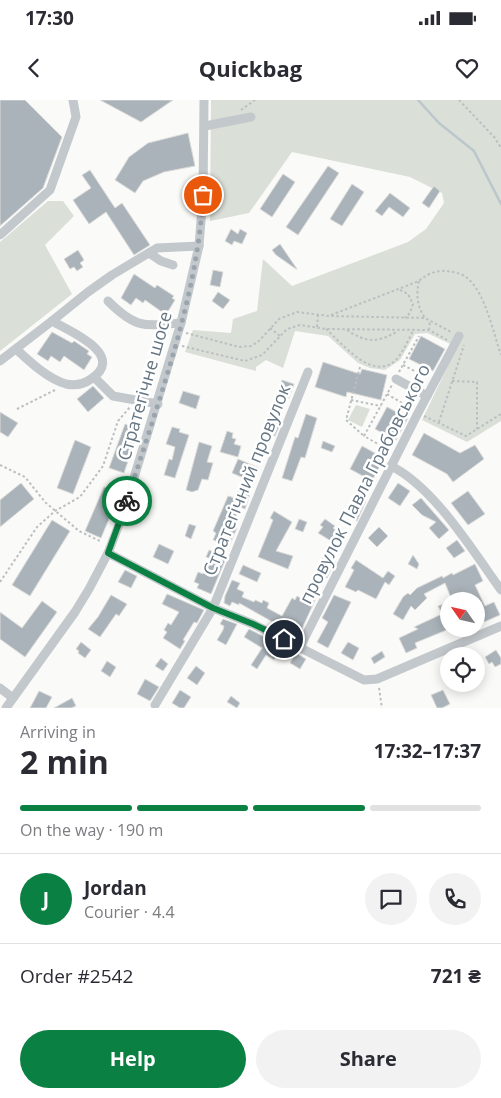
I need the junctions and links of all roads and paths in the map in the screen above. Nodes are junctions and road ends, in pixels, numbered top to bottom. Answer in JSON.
{"nodes":[{"id":1,"x":73,"y":100,"type":"edge"},
{"id":2,"x":204,"y":100,"type":"edge"},
{"id":3,"x":255,"y":100,"type":"edge"},
{"id":4,"x":459,"y":100,"type":"edge"},
{"id":5,"x":251,"y":117,"type":"dead end"},
{"id":6,"x":237,"y":119,"type":"junction"},
{"id":7,"x":205,"y":126,"type":"junction"},
{"id":8,"x":501,"y":148,"type":"edge"},
{"id":9,"x":0,"y":235,"type":"edge"},
{"id":10,"x":199,"y":246,"type":"junction"},
{"id":11,"x":149,"y":253,"type":"junction"},
{"id":12,"x":173,"y":265,"type":"dead end"},
{"id":13,"x":419,"y":281,"type":"junction"},
{"id":14,"x":399,"y":289,"type":"junction"},
{"id":15,"x":108,"y":301,"type":"dead end"},
{"id":16,"x":318,"y":315,"type":"junction"},
{"id":17,"x":329,"y":316,"type":"junction"},
{"id":18,"x":405,"y":318,"type":"junction"},
{"id":19,"x":425,"y":318,"type":"junction"},
{"id":20,"x":430,"y":321,"type":"junction"},
{"id":21,"x":52,"y":322,"type":"junction"},
{"id":22,"x":180,"y":327,"type":"junction"},
{"id":23,"x":316,"y":327,"type":"junction"},
{"id":24,"x":270,"y":328,"type":"junction"},
{"id":25,"x":326,"y":329,"type":"junction"},
{"id":26,"x":348,"y":330,"type":"junction"},
{"id":27,"x":398,"y":330,"type":"junction"},
{"id":28,"x":428,"y":330,"type":"junction"},
{"id":29,"x":414,"y":331,"type":"junction"},
{"id":30,"x":280,"y":336,"type":"junction"},
{"id":31,"x":418,"y":336,"type":"dead end"},
{"id":32,"x":457,"y":340,"type":"junction"},
{"id":33,"x":175,"y":344,"type":"junction"},
{"id":34,"x":16,"y":350,"type":"junction"},
{"id":35,"x":501,"y":355,"type":"edge"},
{"id":36,"x":0,"y":361,"type":"edge"},
{"id":37,"x":403,"y":365,"type":"junction"},
{"id":38,"x":360,"y":367,"type":"dead end"},
{"id":39,"x":308,"y":372,"type":"dead end"},
{"id":40,"x":424,"y":376,"type":"dead end"},
{"id":41,"x":94,"y":377,"type":"junction"},
{"id":42,"x":396,"y":379,"type":"junction"},
{"id":43,"x":452,"y":381,"type":"junction"},
{"id":44,"x":66,"y":384,"type":"junction"},
{"id":45,"x":387,"y":394,"type":"junction"},
{"id":46,"x":427,"y":396,"type":"junction"},
{"id":47,"x":136,"y":400,"type":"junction"},
{"id":48,"x":351,"y":400,"type":"junction"},
{"id":49,"x":158,"y":404,"type":"junction"},
{"id":50,"x":381,"y":406,"type":"junction"},
{"id":51,"x":407,"y":406,"type":"dead end"},
{"id":52,"x":17,"y":410,"type":"dead end"},
{"id":53,"x":418,"y":413,"type":"junction"},
{"id":54,"x":501,"y":414,"type":"edge"},
{"id":55,"x":439,"y":422,"type":"junction"},
{"id":56,"x":477,"y":429,"type":"junction"},
{"id":57,"x":364,"y":436,"type":"junction"},
{"id":58,"x":391,"y":451,"type":"dead end"},
{"id":59,"x":0,"y":466,"type":"edge"},
{"id":60,"x":391,"y":466,"type":"junction"},
{"id":61,"x":55,"y":511,"type":"junction"},
{"id":62,"x":103,"y":542,"type":"dead end"},
{"id":63,"x":108,"y":553,"type":"junction"},
{"id":64,"x":0,"y":582,"type":"edge"},
{"id":65,"x":501,"y":590,"type":"edge"},
{"id":66,"x":213,"y":608,"type":"junction"},
{"id":67,"x":501,"y":626,"type":"edge"},
{"id":68,"x":300,"y":647,"type":"junction"},
{"id":69,"x":377,"y":678,"type":"junction"},
{"id":70,"x":0,"y":688,"type":"edge"},
{"id":71,"x":13,"y":698,"type":"junction"},
{"id":72,"x":156,"y":705,"type":"dead end"},
{"id":73,"x":7,"y":707,"type":"edge"},
{"id":74,"x":382,"y":708,"type":"edge"}],
"edges":[{"from":1,"to":9,"type":"street"},
{"from":2,"to":7,"type":"street","name":"Стратегічне шосе"},
{"from":3,"to":6,"type":"path"},
{"from":4,"to":8,"type":"path"},
{"from":5,"to":6,"type":"street"},
{"from":6,"to":7,"type":"street"},
{"from":7,"to":10,"type":"street","name":"Стратегічне шосе"},
{"from":10,"to":11,"type":"street"},
{"from":10,"to":22,"type":"street","name":"Стратегічне шосе"},
{"from":11,"to":12,"type":"street"},
{"from":11,"to":21,"type":"street"},
{"from":13,"to":14,"type":"path"},
{"from":13,"to":19,"type":"path"},
{"from":13,"to":35,"type":"path"},
{"from":14,"to":17,"type":"path"},
{"from":14,"to":18,"type":"path"},
{"from":15,"to":22,"type":"street"},
{"from":16,"to":17,"type":"path"},
{"from":16,"to":23,"type":"path"},
{"from":16,"to":24,"type":"path"},
{"from":17,"to":18,"type":"path"},
{"from":18,"to":19,"type":"path"},
{"from":19,"to":20,"type":"path"},
{"from":20,"to":28,"type":"path"},
{"from":20,"to":32,"type":"path"},
{"from":21,"to":34,"type":"street"},
{"from":21,"to":41,"type":"street"},
{"from":22,"to":24,"type":"path"},
{"from":22,"to":33,"type":"street","name":"Стратегічне шосе"},
{"from":23,"to":25,"type":"path"},
{"from":23,"to":30,"type":"path"},
{"from":24,"to":30,"type":"path"},
{"from":25,"to":26,"type":"path"},
{"from":25,"to":29,"type":"path"},
{"from":26,"to":27,"type":"path"},
{"from":26,"to":27,"type":"path"},
{"from":27,"to":29,"type":"path"},
{"from":28,"to":29,"type":"path"},
{"from":28,"to":32,"type":"path"},
{"from":30,"to":33,"type":"path"},
{"from":31,"to":37,"type":"path"},
{"from":32,"to":43,"type":"path"},
{"from":32,"to":46,"type":"street","name":"провулок Павла Грабовського"},
{"from":33,"to":49,"type":"street","name":"Стратегічне шосе"},
{"from":34,"to":36,"type":"street"},
{"from":34,"to":44,"type":"street"},
{"from":37,"to":40,"type":"path"},
{"from":37,"to":42,"type":"path"},
{"from":38,"to":48,"type":"path"},
{"from":39,"to":66,"type":"street","name":"Стратегічний провулок"},
{"from":41,"to":44,"type":"street"},
{"from":41,"to":47,"type":"street"},
{"from":42,"to":45,"type":"path"},
{"from":42,"to":46,"type":"street"},
{"from":43,"to":55,"type":"path"},
{"from":43,"to":56,"type":"path"},
{"from":44,"to":52,"type":"path"},
{"from":45,"to":50,"type":"path"},
{"from":45,"to":51,"type":"path"},
{"from":46,"to":53,"type":"street","name":"провулок Павла Грабовського"},
{"from":47,"to":49,"type":"street"},
{"from":47,"to":61,"type":"path"},
{"from":48,"to":50,"type":"path"},
{"from":48,"to":57,"type":"path"},
{"from":49,"to":63,"type":"street","name":"Стратегічне шосе"},
{"from":50,"to":57,"type":"path"},
{"from":53,"to":55,"type":"path"},
{"from":53,"to":60,"type":"street","name":"провулок Павла Грабовського"},
{"from":54,"to":56,"type":"path"},
{"from":55,"to":56,"type":"path"},
{"from":57,"to":58,"type":"path"},
{"from":59,"to":61,"type":"path"},
{"from":60,"to":65,"type":"street"},
{"from":60,"to":68,"type":"street","name":"провулок Павла Грабовського"},
{"from":61,"to":62,"type":"path"},
{"from":61,"to":64,"type":"path"},
{"from":63,"to":66,"type":"street"},
{"from":63,"to":71,"type":"street","name":"Стратегічне шосе"},
{"from":66,"to":68,"type":"street"},
{"from":66,"to":72,"type":"street","name":"Стратегічний провулок"},
{"from":67,"to":69,"type":"street"},
{"from":68,"to":69,"type":"street"},
{"from":69,"to":74,"type":"path"},
{"from":70,"to":71,"type":"street"},
{"from":71,"to":73,"type":"street","name":"Стратегічне шосе"}]}
